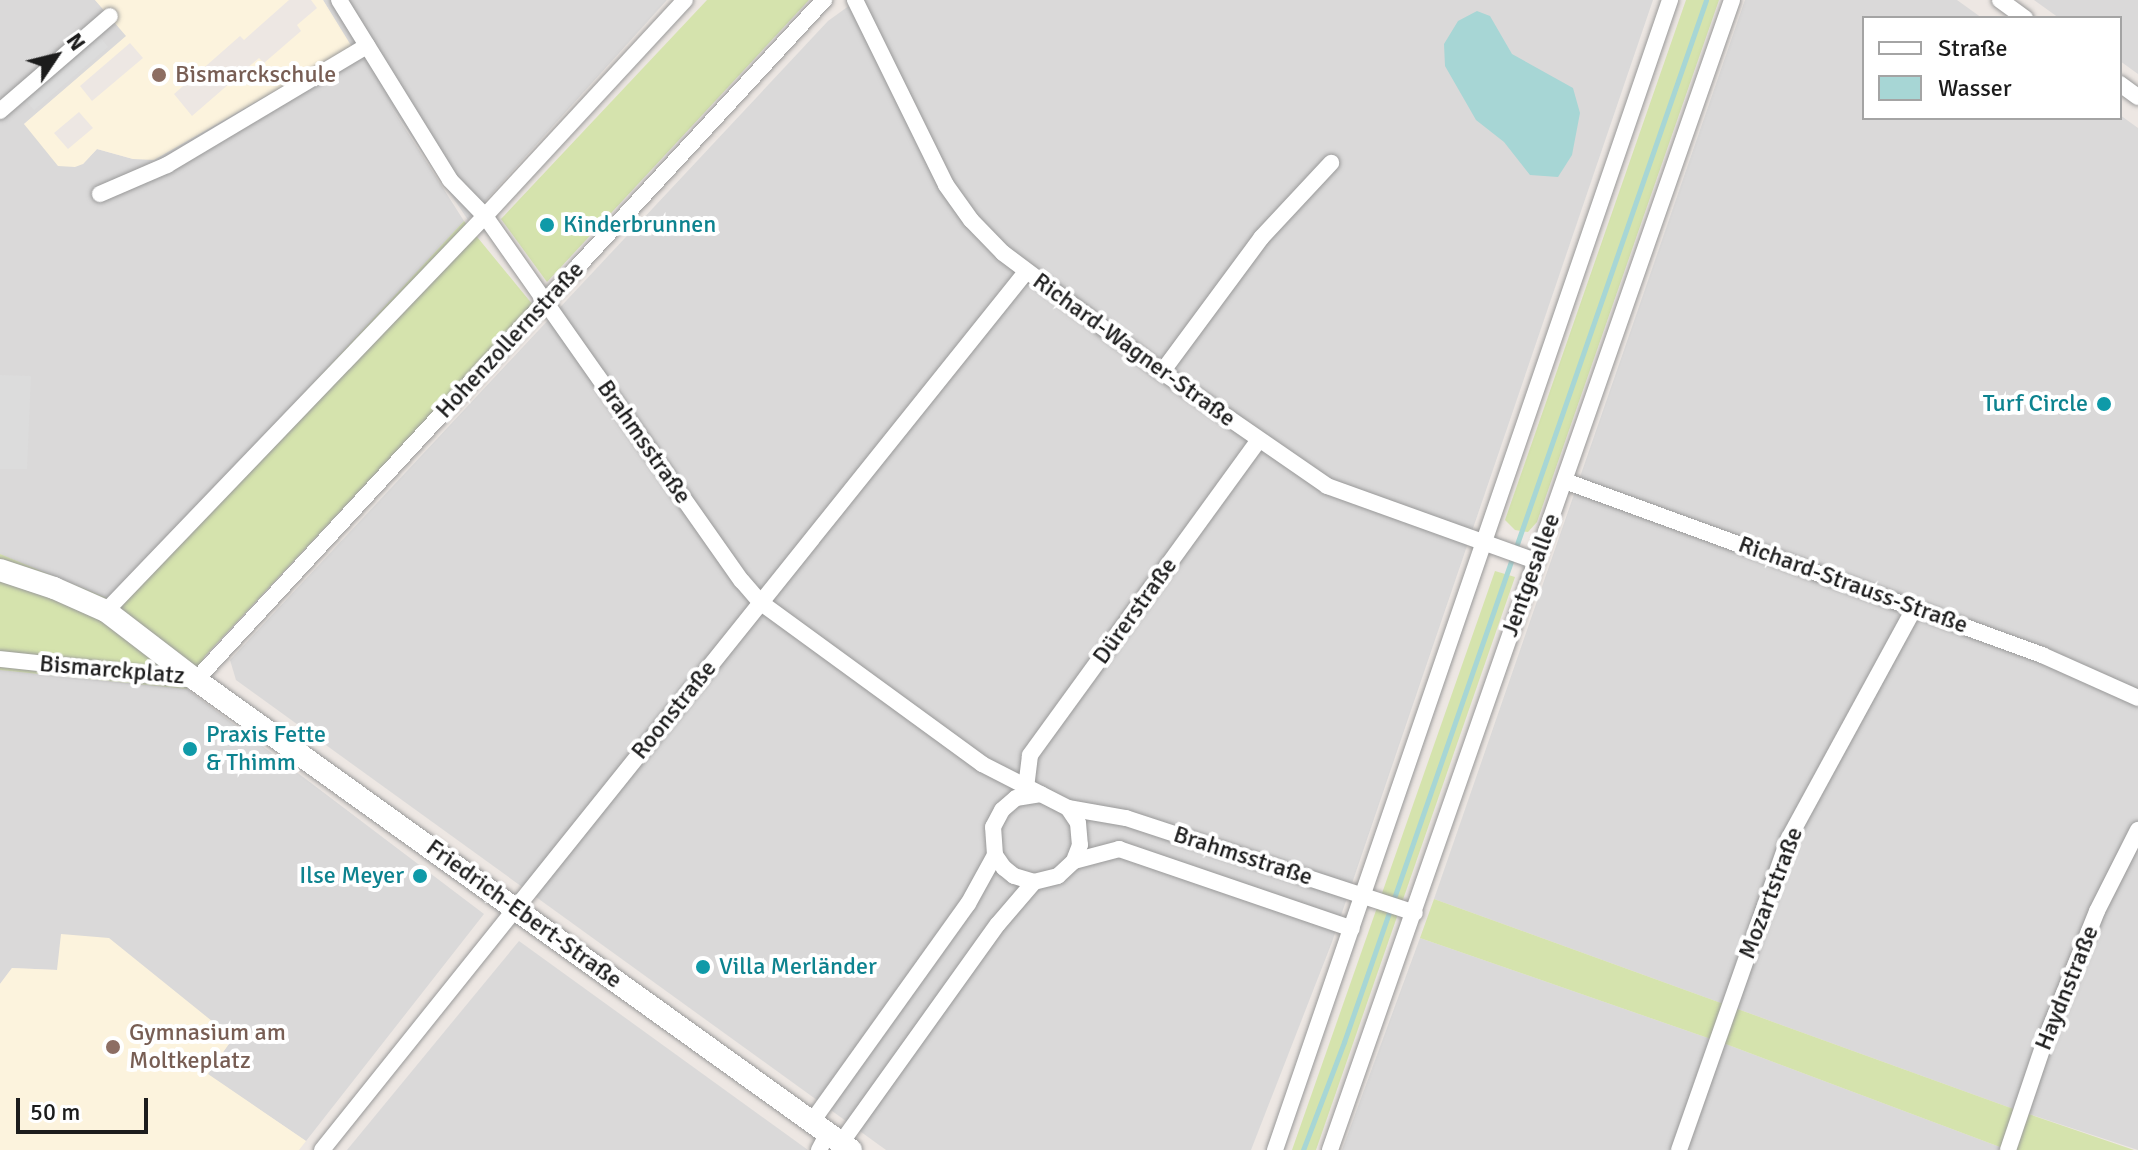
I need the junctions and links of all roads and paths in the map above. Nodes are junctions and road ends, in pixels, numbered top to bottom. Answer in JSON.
{"nodes":[{"id":1,"x":339,"y":0,"type":"edge"},
{"id":2,"x":685,"y":0,"type":"edge"},
{"id":3,"x":824,"y":0,"type":"edge"},
{"id":4,"x":855,"y":0,"type":"edge"},
{"id":5,"x":1670,"y":0,"type":"edge"},
{"id":6,"x":1732,"y":0,"type":"edge"},
{"id":7,"x":2000,"y":0,"type":"edge"},
{"id":8,"x":110,"y":16,"type":"dead end"},
{"id":9,"x":2022,"y":16,"type":"edge"},
{"id":10,"x":367,"y":46,"type":"junction"},
{"id":11,"x":0,"y":111,"type":"edge"},
{"id":12,"x":1331,"y":163,"type":"dead end"},
{"id":13,"x":100,"y":194,"type":"dead end"},
{"id":14,"x":485,"y":216,"type":"junction"},
{"id":15,"x":1026,"y":272,"type":"junction"},
{"id":16,"x":547,"y":301,"type":"junction"},
{"id":17,"x":1162,"y":372,"type":"junction"},
{"id":18,"x":1259,"y":440,"type":"junction"},
{"id":19,"x":1565,"y":481,"type":"junction"},
{"id":20,"x":1481,"y":543,"type":"junction"},
{"id":21,"x":1535,"y":561,"type":"junction"},
{"id":22,"x":0,"y":570,"type":"edge"},
{"id":23,"x":760,"y":602,"type":"junction"},
{"id":24,"x":1915,"y":607,"type":"junction"},
{"id":25,"x":106,"y":611,"type":"junction"},
{"id":26,"x":0,"y":659,"type":"edge"},
{"id":27,"x":196,"y":680,"type":"junction"},
{"id":28,"x":2138,"y":698,"type":"edge"},
{"id":29,"x":1033,"y":791,"type":"junction"},
{"id":30,"x":1068,"y":808,"type":"junction"},
{"id":31,"x":2138,"y":830,"type":"edge"},
{"id":32,"x":995,"y":855,"type":"junction"},
{"id":33,"x":1074,"y":861,"type":"junction"},
{"id":34,"x":1034,"y":882,"type":"junction"},
{"id":35,"x":1363,"y":895,"type":"junction"},
{"id":36,"x":516,"y":908,"type":"junction"},
{"id":37,"x":1415,"y":913,"type":"junction"},
{"id":38,"x":1352,"y":929,"type":"junction"},
{"id":39,"x":830,"y":1140,"type":"edge"},
{"id":40,"x":322,"y":1150,"type":"edge"},
{"id":41,"x":1275,"y":1150,"type":"edge"},
{"id":42,"x":1330,"y":1150,"type":"edge"},
{"id":43,"x":1679,"y":1150,"type":"edge"},
{"id":44,"x":2008,"y":1150,"type":"edge"}],
"edges":[{"from":1,"to":10,"type":"street","name":"Brahmsstraße"},
{"from":2,"to":14,"type":"street"},
{"from":3,"to":16,"type":"street","name":"Hohenzollernstraße"},
{"from":4,"to":15,"type":"street","name":"Richard-Wagner-Straße"},
{"from":5,"to":20,"type":"street"},
{"from":6,"to":19,"type":"street","name":"Jentgesallee"},
{"from":7,"to":9,"type":"street"},
{"from":8,"to":11,"type":"street"},
{"from":10,"to":13,"type":"street"},
{"from":10,"to":14,"type":"street","name":"Brahmsstraße"},
{"from":12,"to":17,"type":"street"},
{"from":14,"to":16,"type":"street","name":"Brahmsstraße"},
{"from":14,"to":25,"type":"street"},
{"from":15,"to":17,"type":"street","name":"Richard-Wagner-Straße"},
{"from":15,"to":23,"type":"street","name":"Roonstraße"},
{"from":16,"to":23,"type":"street","name":"Brahmsstraße"},
{"from":16,"to":27,"type":"street","name":"Hohenzollernstraße"},
{"from":17,"to":18,"type":"street","name":"Richard-Wagner-Straße"},
{"from":18,"to":20,"type":"street","name":"Richard-Wagner-Straße"},
{"from":18,"to":29,"type":"street","name":"Dürerstraße"},
{"from":19,"to":21,"type":"street","name":"Jentgesallee"},
{"from":19,"to":24,"type":"street","name":"Richard-Strauss-Straße"},
{"from":20,"to":21,"type":"street","name":"Richard-Wagner-Straße"},
{"from":20,"to":35,"type":"street"},
{"from":21,"to":37,"type":"street","name":"Jentgesallee"},
{"from":22,"to":25,"type":"street","name":"Bismarckplatz"},
{"from":23,"to":29,"type":"street","name":"Brahmsstraße"},
{"from":23,"to":36,"type":"street","name":"Roonstraße"},
{"from":24,"to":28,"type":"street","name":"Richard-Strauss-Straße"},
{"from":24,"to":43,"type":"street","name":"Mozartstraße"},
{"from":25,"to":27,"type":"street","name":"Bismarckplatz"},
{"from":26,"to":27,"type":"street","name":"Bismarckplatz"},
{"from":27,"to":36,"type":"street","name":"Friedrich-Ebert-Straße"},
{"from":29,"to":30,"type":"street"},
{"from":29,"to":32,"type":"street"},
{"from":30,"to":33,"type":"street"},
{"from":30,"to":35,"type":"street","name":"Brahmsstraße"},
{"from":31,"to":44,"type":"street","name":"Haydnstraße"},
{"from":32,"to":34,"type":"street"},
{"from":32,"to":39,"type":"street"},
{"from":33,"to":34,"type":"street"},
{"from":33,"to":38,"type":"street","name":"Brahmsstraße"},
{"from":34,"to":39,"type":"street"},
{"from":35,"to":37,"type":"street","name":"Brahmsstraße"},
{"from":35,"to":38,"type":"street"},
{"from":36,"to":39,"type":"street","name":"Friedrich-Ebert-Straße"},
{"from":36,"to":40,"type":"street","name":"Roonstraße"},
{"from":37,"to":42,"type":"street","name":"Jentgesallee"},
{"from":38,"to":41,"type":"street"}]}
